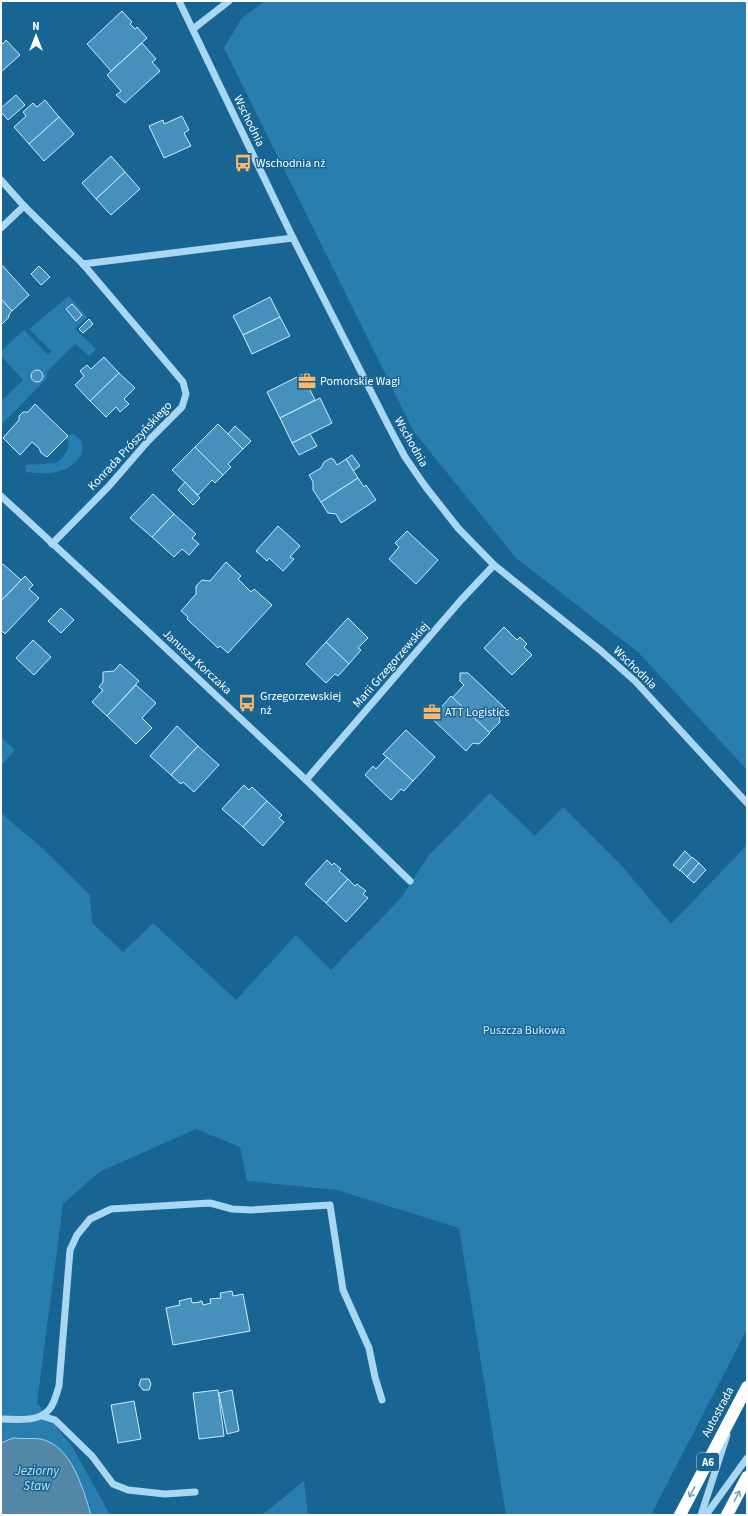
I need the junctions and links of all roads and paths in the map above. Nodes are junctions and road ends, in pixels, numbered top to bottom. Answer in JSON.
{"nodes":[{"id":1,"x":179,"y":1,"type":"edge"},
{"id":2,"x":229,"y":1,"type":"edge"},
{"id":3,"x":193,"y":29,"type":"junction"},
{"id":4,"x":1,"y":180,"type":"edge"},
{"id":5,"x":24,"y":206,"type":"junction"},
{"id":6,"x":1,"y":228,"type":"edge"},
{"id":7,"x":293,"y":238,"type":"junction"},
{"id":8,"x":84,"y":264,"type":"junction"},
{"id":9,"x":1,"y":496,"type":"edge"},
{"id":10,"x":52,"y":544,"type":"junction"},
{"id":11,"x":494,"y":565,"type":"junction"},
{"id":12,"x":306,"y":780,"type":"junction"},
{"id":13,"x":747,"y":804,"type":"edge"},
{"id":14,"x":410,"y":880,"type":"dead end"},
{"id":15,"x":747,"y":1386,"type":"edge"},
{"id":16,"x":382,"y":1400,"type":"dead end"},
{"id":17,"x":736,"y":1408,"type":"junction"},
{"id":18,"x":42,"y":1416,"type":"junction"},
{"id":19,"x":1,"y":1419,"type":"edge"},
{"id":20,"x":747,"y":1458,"type":"edge"},
{"id":21,"x":747,"y":1477,"type":"edge"},
{"id":22,"x":195,"y":1492,"type":"dead end"},
{"id":23,"x":680,"y":1515,"type":"edge"},
{"id":24,"x":701,"y":1515,"type":"edge"},
{"id":25,"x":706,"y":1515,"type":"edge"},
{"id":26,"x":727,"y":1515,"type":"edge"}],
"edges":[{"from":1,"to":3,"type":"street","name":"Wschodnia"},
{"from":2,"to":3,"type":"street"},
{"from":3,"to":7,"type":"street","name":"Wschodnia"},
{"from":4,"to":5,"type":"street","name":"Konrada Prószyńskiego"},
{"from":5,"to":6,"type":"street"},
{"from":5,"to":8,"type":"street","name":"Konrada Prószyńskiego"},
{"from":7,"to":8,"type":"street"},
{"from":7,"to":11,"type":"street","name":"Wschodnia"},
{"from":8,"to":10,"type":"street","name":"Konrada Prószyńskiego"},
{"from":9,"to":10,"type":"street","name":"Janusza Korczaka"},
{"from":10,"to":12,"type":"street","name":"Janusza Korczaka"},
{"from":11,"to":12,"type":"street","name":"Marii Grzegorzewskiej"},
{"from":11,"to":13,"type":"street","name":"Wschodnia"},
{"from":12,"to":14,"type":"street","name":"Janusza Korczaka"},
{"from":15,"to":17,"type":"highway","name":"Autostrada","number":"A6"},
{"from":16,"to":18,"type":"street"},
{"from":17,"to":23,"type":"highway","name":"Autostrada","number":"A6","one_way":true},
{"from":17,"to":24,"type":"street"},
{"from":18,"to":19,"type":"street"},
{"from":18,"to":22,"type":"street"},
{"from":20,"to":25,"type":"street"},
{"from":26,"to":21,"type":"highway","one_way":true}]}
